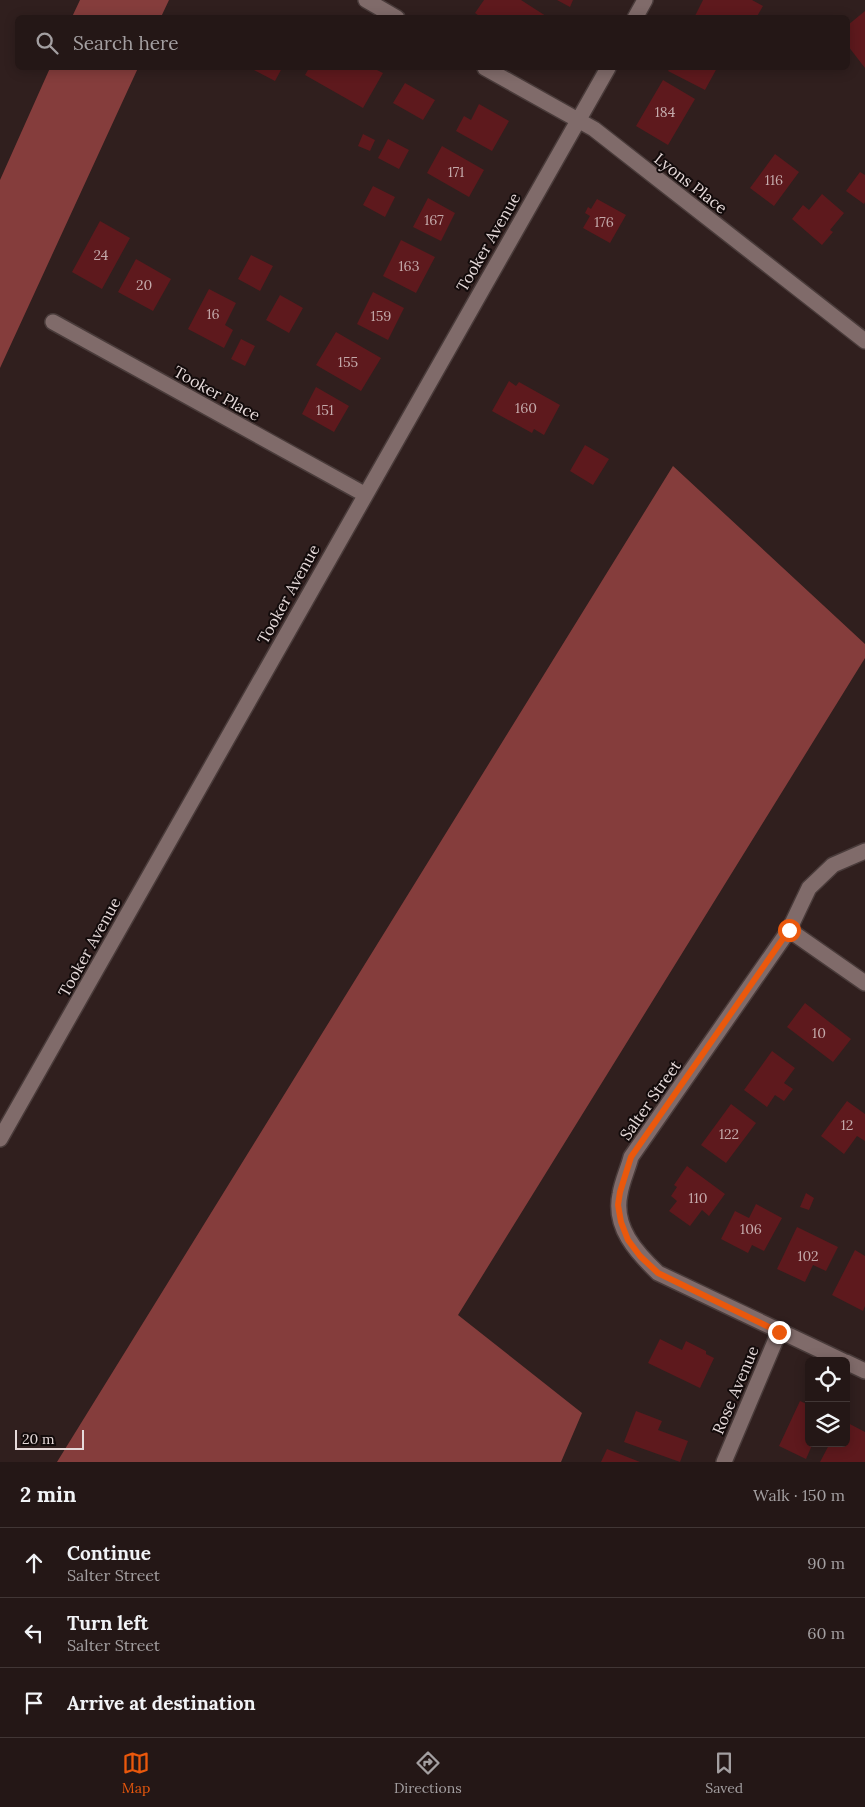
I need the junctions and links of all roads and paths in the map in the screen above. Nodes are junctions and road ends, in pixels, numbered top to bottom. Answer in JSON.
{"nodes":[{"id":1,"x":366,"y":0,"type":"edge"},
{"id":2,"x":645,"y":0,"type":"edge"},
{"id":3,"x":392,"y":15,"type":"edge"},
{"id":4,"x":637,"y":15,"type":"edge"},
{"id":5,"x":489,"y":70,"type":"edge"},
{"id":6,"x":607,"y":70,"type":"edge"},
{"id":7,"x":578,"y":120,"type":"junction"},
{"id":8,"x":53,"y":322,"type":"dead end"},
{"id":9,"x":865,"y":341,"type":"edge"},
{"id":10,"x":364,"y":494,"type":"junction"},
{"id":11,"x":865,"y":850,"type":"edge"},
{"id":12,"x":789,"y":930,"type":"junction"},
{"id":13,"x":865,"y":983,"type":"edge"},
{"id":14,"x":0,"y":1139,"type":"edge"},
{"id":15,"x":779,"y":1332,"type":"junction"},
{"id":16,"x":836,"y":1357,"type":"edge"},
{"id":17,"x":850,"y":1364,"type":"edge"},
{"id":18,"x":865,"y":1371,"type":"edge"},
{"id":19,"x":724,"y":1462,"type":"edge"}],
"edges":[{"from":1,"to":3,"type":"street"},
{"from":2,"to":4,"type":"street"},
{"from":5,"to":7,"type":"street","name":"Lyons Place"},
{"from":6,"to":7,"type":"street","name":"Tooker Avenue"},
{"from":7,"to":9,"type":"street","name":"Lyons Place"},
{"from":7,"to":10,"type":"street","name":"Tooker Avenue"},
{"from":8,"to":10,"type":"street","name":"Tooker Place"},
{"from":10,"to":14,"type":"street","name":"Tooker Avenue"},
{"from":11,"to":12,"type":"street","name":"Salter Street"},
{"from":12,"to":13,"type":"street"},
{"from":12,"to":15,"type":"street","name":"Salter Street"},
{"from":15,"to":16,"type":"street","name":"Salter Street"},
{"from":15,"to":19,"type":"street","name":"Rose Avenue"},
{"from":17,"to":18,"type":"street","name":"Salter Street"}]}
